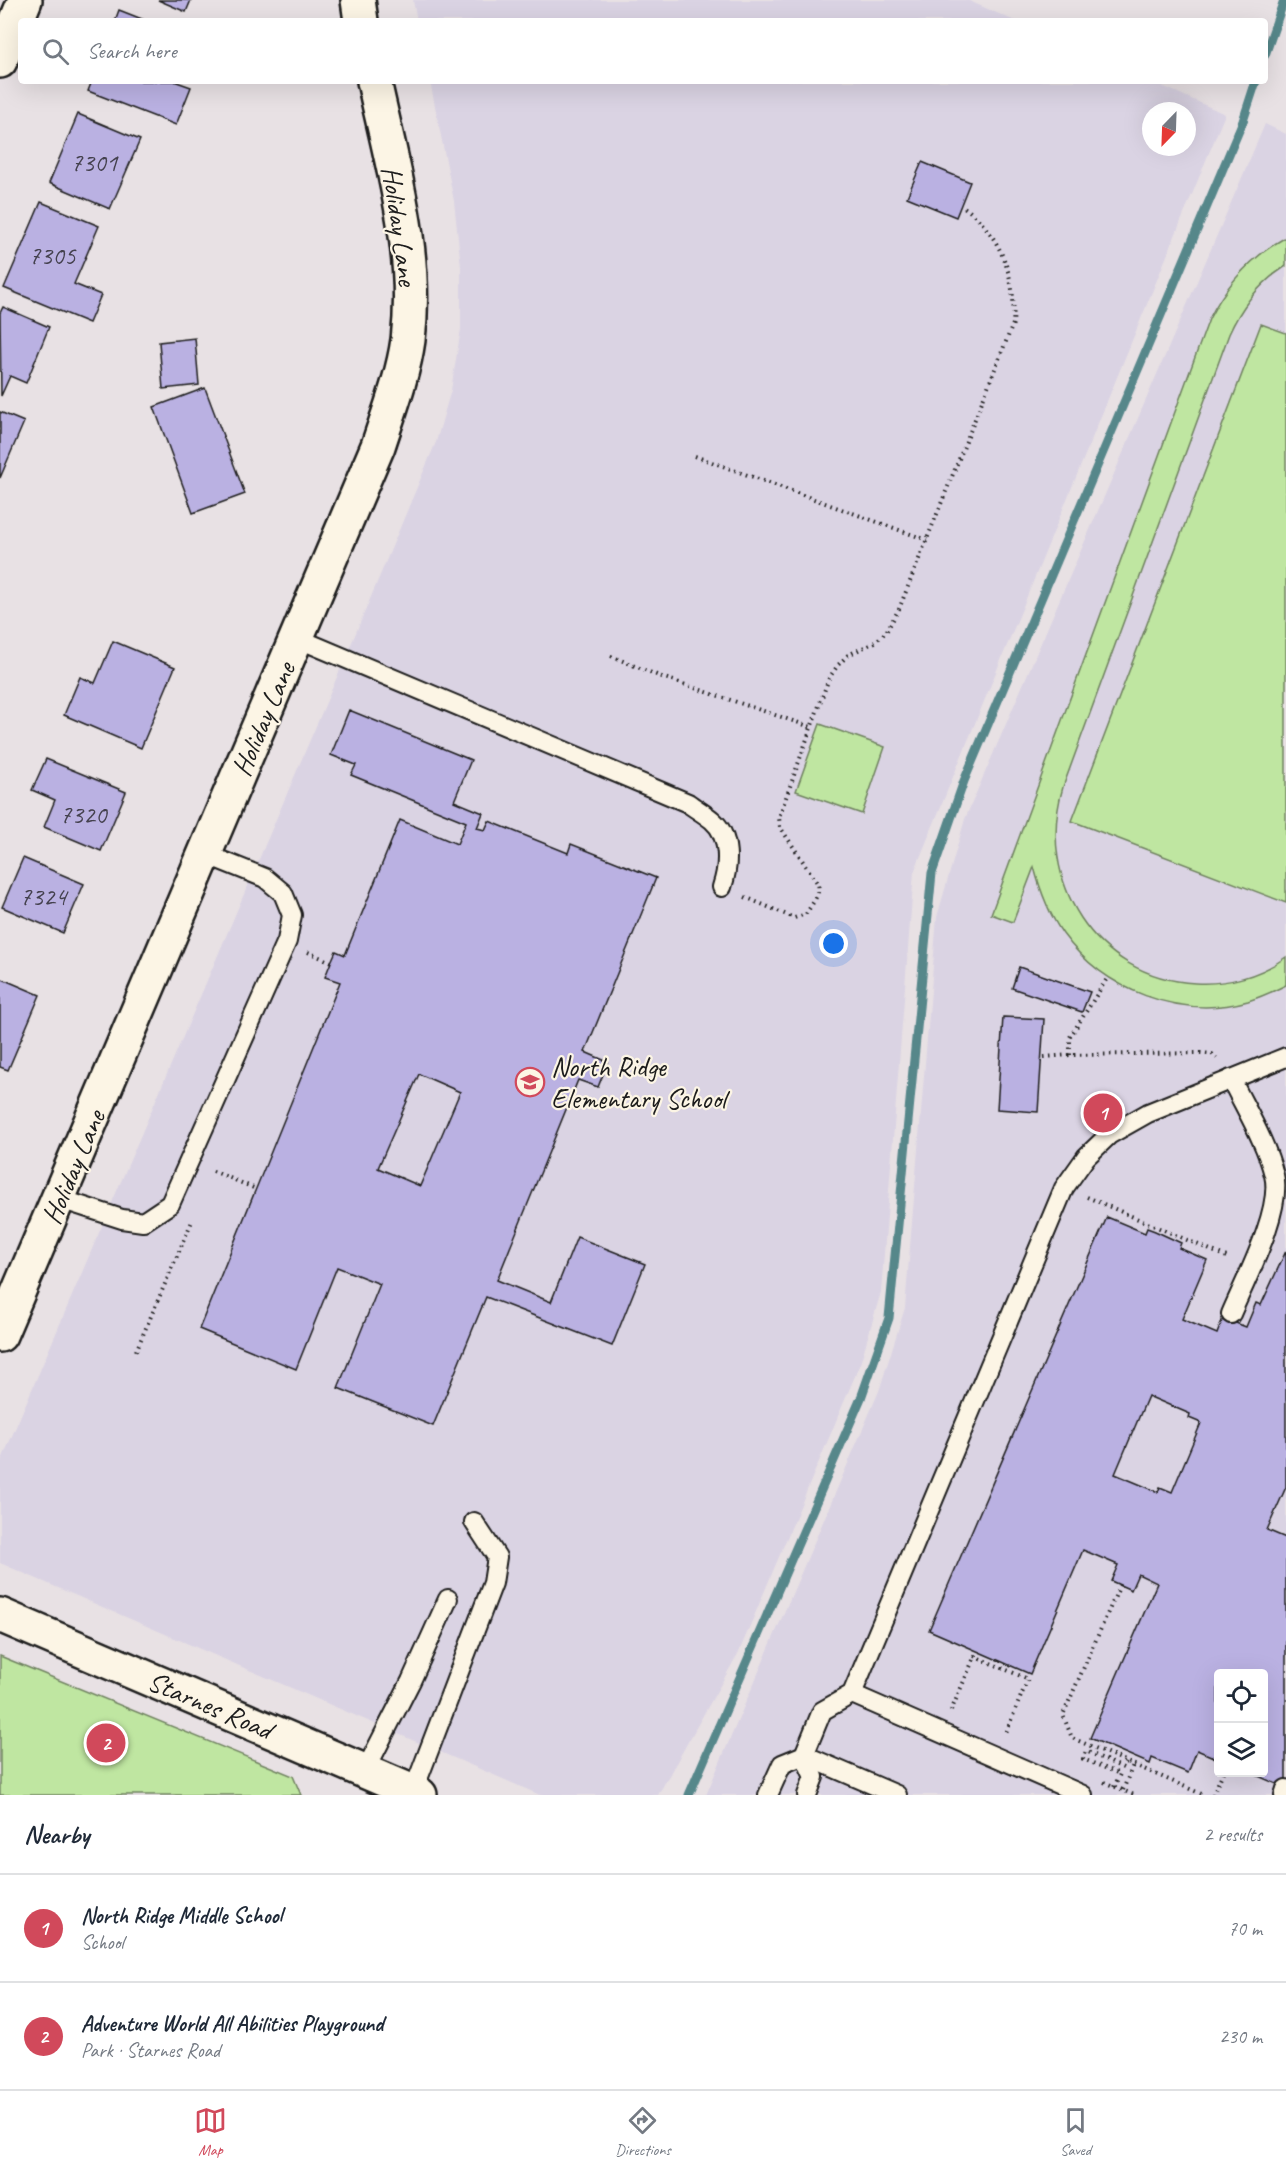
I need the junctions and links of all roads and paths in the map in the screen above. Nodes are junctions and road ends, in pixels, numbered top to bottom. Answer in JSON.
{"nodes":[{"id":1,"x":25,"y":0,"type":"edge"},
{"id":2,"x":358,"y":0,"type":"edge"},
{"id":3,"x":361,"y":18,"type":"edge"},
{"id":4,"x":0,"y":61,"type":"edge"},
{"id":5,"x":375,"y":84,"type":"edge"},
{"id":6,"x":961,"y":205,"type":"dead end"},
{"id":7,"x":696,"y":456,"type":"dead end"},
{"id":8,"x":927,"y":540,"type":"junction"},
{"id":9,"x":297,"y":638,"type":"junction"},
{"id":10,"x":611,"y":656,"type":"dead end"},
{"id":11,"x":811,"y":727,"type":"junction"},
{"id":12,"x":205,"y":854,"type":"junction"},
{"id":13,"x":722,"y":887,"type":"joint"},
{"id":14,"x":307,"y":952,"type":"dead end"},
{"id":15,"x":331,"y":962,"type":"dead end"},
{"id":16,"x":1108,"y":977,"type":"dead end"},
{"id":17,"x":1070,"y":1054,"type":"junction"},
{"id":18,"x":1044,"y":1057,"type":"dead end"},
{"id":19,"x":1286,"y":1057,"type":"edge"},
{"id":20,"x":1231,"y":1079,"type":"junction"},
{"id":21,"x":213,"y":1171,"type":"dead end"},
{"id":22,"x":256,"y":1189,"type":"dead end"},
{"id":23,"x":60,"y":1199,"type":"junction"},
{"id":24,"x":1094,"y":1200,"type":"dead end"},
{"id":25,"x":193,"y":1218,"type":"dead end"},
{"id":26,"x":1255,"y":1258,"type":"junction"},
{"id":27,"x":1231,"y":1314,"type":"dead end"},
{"id":28,"x":0,"y":1335,"type":"edge"},
{"id":29,"x":136,"y":1352,"type":"dead end"},
{"id":30,"x":474,"y":1522,"type":"dead end"},
{"id":31,"x":1120,"y":1585,"type":"dead end"},
{"id":32,"x":448,"y":1599,"type":"dead end"},
{"id":33,"x":0,"y":1615,"type":"edge"},
{"id":34,"x":977,"y":1651,"type":"dead end"},
{"id":35,"x":974,"y":1656,"type":"junction"},
{"id":36,"x":852,"y":1694,"type":"junction"},
{"id":37,"x":949,"y":1716,"type":"dead end"},
{"id":38,"x":1003,"y":1739,"type":"dead end"},
{"id":39,"x":804,"y":1755,"type":"junction"},
{"id":40,"x":1126,"y":1761,"type":"junction"},
{"id":41,"x":1133,"y":1764,"type":"junction"},
{"id":42,"x":364,"y":1771,"type":"junction"},
{"id":43,"x":1221,"y":1777,"type":"edge"},
{"id":44,"x":1114,"y":1787,"type":"dead end"},
{"id":45,"x":1286,"y":1789,"type":"edge"},
{"id":46,"x":1123,"y":1790,"type":"dead end"},
{"id":47,"x":416,"y":1793,"type":"edge"},
{"id":48,"x":768,"y":1795,"type":"edge"},
{"id":49,"x":807,"y":1795,"type":"edge"},
{"id":50,"x":897,"y":1795,"type":"edge"},
{"id":51,"x":1083,"y":1795,"type":"edge"},
{"id":52,"x":1204,"y":1795,"type":"edge"},
{"id":53,"x":1213,"y":1795,"type":"edge"},
{"id":54,"x":1284,"y":1795,"type":"edge"}],
"edges":[{"from":1,"to":4,"type":"street"},
{"from":2,"to":3,"type":"street"},
{"from":5,"to":9,"type":"street","name":"Holiday Lane"},
{"from":6,"to":8,"type":"path"},
{"from":7,"to":8,"type":"path"},
{"from":8,"to":11,"type":"path"},
{"from":9,"to":12,"type":"street","name":"Holiday Lane"},
{"from":9,"to":13,"type":"lane"},
{"from":10,"to":11,"type":"path"},
{"from":11,"to":13,"type":"path"},
{"from":12,"to":23,"type":"street","name":"Holiday Lane"},
{"from":12,"to":23,"type":"lane"},
{"from":14,"to":15,"type":"path"},
{"from":16,"to":17,"type":"path"},
{"from":17,"to":18,"type":"path"},
{"from":17,"to":20,"type":"path"},
{"from":19,"to":20,"type":"lane"},
{"from":20,"to":26,"type":"lane"},
{"from":20,"to":36,"type":"lane"},
{"from":21,"to":22,"type":"path"},
{"from":23,"to":28,"type":"street","name":"Holiday Lane"},
{"from":24,"to":26,"type":"path"},
{"from":25,"to":29,"type":"path"},
{"from":26,"to":27,"type":"lane"},
{"from":30,"to":47,"type":"lane"},
{"from":31,"to":40,"type":"path"},
{"from":32,"to":42,"type":"lane"},
{"from":33,"to":42,"type":"street","name":"Starnes Road"},
{"from":34,"to":35,"type":"path"},
{"from":35,"to":37,"type":"path"},
{"from":35,"to":38,"type":"path"},
{"from":36,"to":39,"type":"lane"},
{"from":36,"to":51,"type":"lane"},
{"from":39,"to":48,"type":"lane"},
{"from":39,"to":49,"type":"lane"},
{"from":39,"to":50,"type":"lane"},
{"from":40,"to":41,"type":"path"},
{"from":40,"to":44,"type":"path"},
{"from":41,"to":46,"type":"path"},
{"from":41,"to":52,"type":"path"},
{"from":42,"to":47,"type":"street","name":"Starnes Road"},
{"from":43,"to":53,"type":"path"},
{"from":45,"to":54,"type":"lane"}]}
